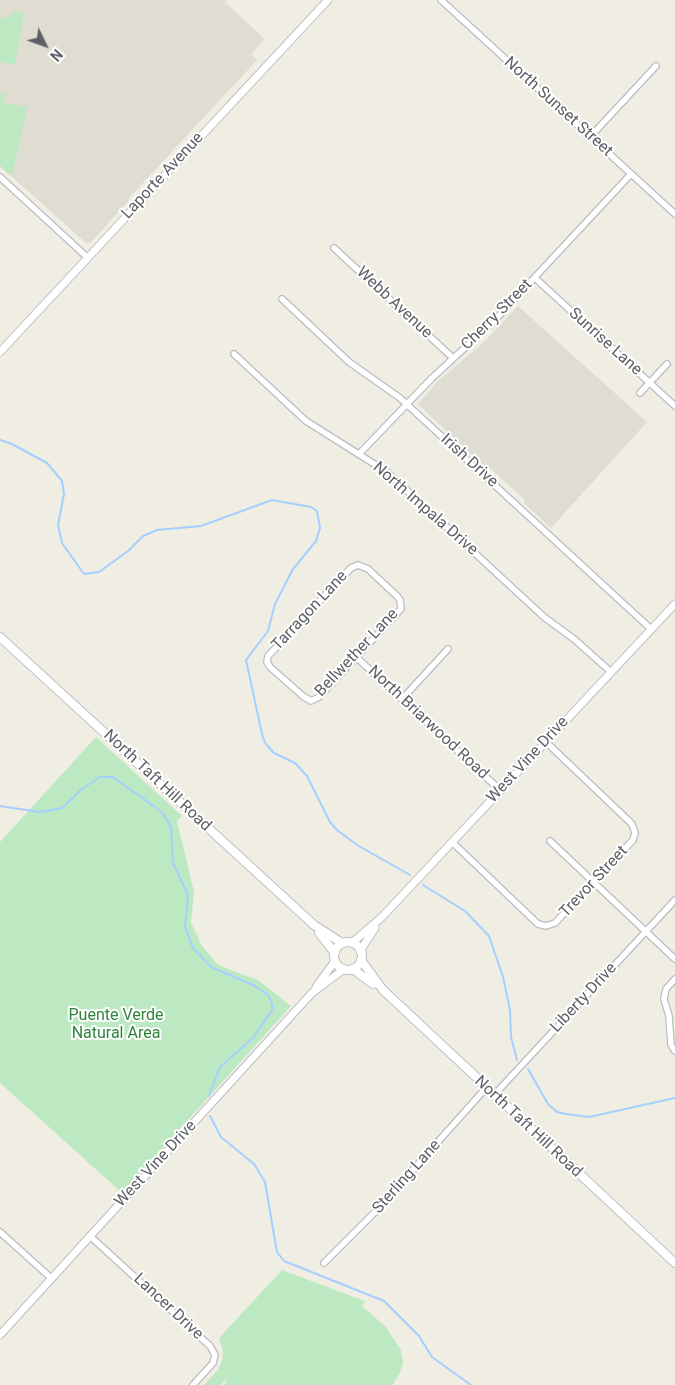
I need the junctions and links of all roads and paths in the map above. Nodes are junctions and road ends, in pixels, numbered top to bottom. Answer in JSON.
{"nodes":[{"id":1,"x":328,"y":0,"type":"edge"},
{"id":2,"x":441,"y":0,"type":"edge"},
{"id":3,"x":656,"y":66,"type":"dead end"},
{"id":4,"x":590,"y":137,"type":"junction"},
{"id":5,"x":631,"y":174,"type":"junction"},
{"id":6,"x":0,"y":177,"type":"edge"},
{"id":7,"x":675,"y":214,"type":"edge"},
{"id":8,"x":334,"y":248,"type":"dead end"},
{"id":9,"x":88,"y":258,"type":"junction"},
{"id":10,"x":535,"y":278,"type":"junction"},
{"id":11,"x":282,"y":299,"type":"dead end"},
{"id":12,"x":0,"y":352,"type":"edge"},
{"id":13,"x":234,"y":354,"type":"dead end"},
{"id":14,"x":453,"y":358,"type":"junction"},
{"id":15,"x":666,"y":364,"type":"dead end"},
{"id":16,"x":650,"y":383,"type":"junction"},
{"id":17,"x":640,"y":392,"type":"dead end"},
{"id":18,"x":406,"y":404,"type":"junction"},
{"id":19,"x":675,"y":406,"type":"edge"},
{"id":20,"x":360,"y":453,"type":"junction"},
{"id":21,"x":358,"y":565,"type":"joint"},
{"id":22,"x":675,"y":604,"type":"edge"},
{"id":23,"x":651,"y":629,"type":"junction"},
{"id":24,"x":0,"y":636,"type":"edge"},
{"id":25,"x":448,"y":649,"type":"dead end"},
{"id":26,"x":356,"y":656,"type":"junction"},
{"id":27,"x":611,"y":672,"type":"junction"},
{"id":28,"x":402,"y":699,"type":"junction"},
{"id":29,"x":311,"y":701,"type":"joint"},
{"id":30,"x":546,"y":742,"type":"junction"},
{"id":31,"x":500,"y":790,"type":"junction"},
{"id":32,"x":550,"y":841,"type":"dead end"},
{"id":33,"x":452,"y":842,"type":"junction"},
{"id":34,"x":593,"y":882,"type":"junction"},
{"id":35,"x":675,"y":900,"type":"edge"},
{"id":36,"x":382,"y":918,"type":"junction"},
{"id":37,"x":314,"y":925,"type":"junction"},
{"id":38,"x":645,"y":932,"type":"junction"},
{"id":39,"x":342,"y":943,"type":"junction"},
{"id":40,"x":352,"y":943,"type":"junction"},
{"id":41,"x":360,"y":951,"type":"junction"},
{"id":42,"x":335,"y":957,"type":"junction"},
{"id":43,"x":675,"y":959,"type":"edge"},
{"id":44,"x":361,"y":960,"type":"junction"},
{"id":45,"x":344,"y":969,"type":"junction"},
{"id":46,"x":353,"y":969,"type":"junction"},
{"id":47,"x":675,"y":979,"type":"edge"},
{"id":48,"x":383,"y":990,"type":"junction"},
{"id":49,"x":312,"y":993,"type":"junction"},
{"id":50,"x":674,"y":1050,"type":"edge"},
{"id":51,"x":486,"y":1088,"type":"junction"},
{"id":52,"x":494,"y":1095,"type":"junction"},
{"id":53,"x":0,"y":1232,"type":"edge"},
{"id":54,"x":90,"y":1236,"type":"junction"},
{"id":55,"x":324,"y":1263,"type":"dead end"},
{"id":56,"x":675,"y":1263,"type":"edge"},
{"id":57,"x":51,"y":1278,"type":"junction"},
{"id":58,"x":0,"y":1334,"type":"edge"},
{"id":59,"x":193,"y":1385,"type":"edge"}],
"edges":[{"from":1,"to":9,"type":"street","name":"Laporte Avenue"},
{"from":2,"to":4,"type":"street","name":"North Sunset Street"},
{"from":3,"to":4,"type":"street"},
{"from":4,"to":5,"type":"street","name":"North Sunset Street"},
{"from":5,"to":7,"type":"street","name":"North Sunset Street"},
{"from":5,"to":10,"type":"street","name":"Cherry Street"},
{"from":6,"to":9,"type":"street"},
{"from":8,"to":14,"type":"street","name":"Webb Avenue"},
{"from":9,"to":12,"type":"street","name":"Laporte Avenue"},
{"from":10,"to":14,"type":"street","name":"Cherry Street"},
{"from":10,"to":16,"type":"street","name":"Sunrise Lane"},
{"from":11,"to":18,"type":"street","name":"Irish Drive"},
{"from":13,"to":20,"type":"street","name":"North Impala Drive"},
{"from":14,"to":18,"type":"street","name":"Cherry Street"},
{"from":15,"to":16,"type":"street"},
{"from":16,"to":17,"type":"street"},
{"from":16,"to":19,"type":"street","name":"Sunrise Lane"},
{"from":18,"to":20,"type":"street","name":"Cherry Street"},
{"from":18,"to":23,"type":"street","name":"Irish Drive"},
{"from":20,"to":27,"type":"street","name":"North Impala Drive"},
{"from":21,"to":26,"type":"street","name":"Bellwether Lane"},
{"from":21,"to":29,"type":"street","name":"Tarragon Lane"},
{"from":22,"to":23,"type":"street","name":"West Vine Drive"},
{"from":23,"to":27,"type":"street","name":"West Vine Drive"},
{"from":24,"to":37,"type":"main road","name":"North Taft Hill Road"},
{"from":25,"to":28,"type":"street"},
{"from":26,"to":28,"type":"street","name":"North Briarwood Road"},
{"from":26,"to":29,"type":"street","name":"Bellwether Lane"},
{"from":27,"to":30,"type":"street","name":"West Vine Drive"},
{"from":28,"to":31,"type":"street","name":"North Briarwood Road"},
{"from":30,"to":31,"type":"street","name":"West Vine Drive"},
{"from":30,"to":34,"type":"street","name":"Trevor Street"},
{"from":31,"to":33,"type":"street","name":"West Vine Drive"},
{"from":32,"to":34,"type":"street"},
{"from":33,"to":34,"type":"street","name":"Trevor Street"},
{"from":33,"to":36,"type":"street","name":"West Vine Drive"},
{"from":34,"to":38,"type":"street"},
{"from":35,"to":38,"type":"street","name":"Liberty Drive"},
{"from":36,"to":40,"type":"street","name":"West Vine Drive"},
{"from":36,"to":41,"type":"street","name":"West Vine Drive"},
{"from":37,"to":39,"type":"main road","name":"North Taft Hill Road"},
{"from":37,"to":42,"type":"main road","name":"North Taft Hill Road"},
{"from":38,"to":43,"type":"street"},
{"from":38,"to":52,"type":"street","name":"Liberty Drive"},
{"from":39,"to":40,"type":"main road"},
{"from":39,"to":42,"type":"main road","name":"West Vine Drive"},
{"from":40,"to":41,"type":"main road"},
{"from":41,"to":44,"type":"main road"},
{"from":42,"to":45,"type":"main road"},
{"from":42,"to":49,"type":"street","name":"West Vine Drive"},
{"from":44,"to":46,"type":"main road"},
{"from":44,"to":48,"type":"main road","name":"North Taft Hill Road"},
{"from":45,"to":46,"type":"main road"},
{"from":45,"to":49,"type":"street","name":"West Vine Drive"},
{"from":46,"to":48,"type":"main road","name":"North Taft Hill Road"},
{"from":47,"to":50,"type":"street"},
{"from":48,"to":51,"type":"main road","name":"North Taft Hill Road"},
{"from":49,"to":54,"type":"street","name":"West Vine Drive"},
{"from":51,"to":52,"type":"main road","name":"North Taft Hill Road"},
{"from":51,"to":55,"type":"street","name":"Sterling Lane"},
{"from":52,"to":56,"type":"main road","name":"North Taft Hill Road"},
{"from":53,"to":57,"type":"street"},
{"from":54,"to":57,"type":"street","name":"West Vine Drive"},
{"from":54,"to":59,"type":"street","name":"Lancer Drive"},
{"from":57,"to":58,"type":"street","name":"West Vine Drive"}]}
